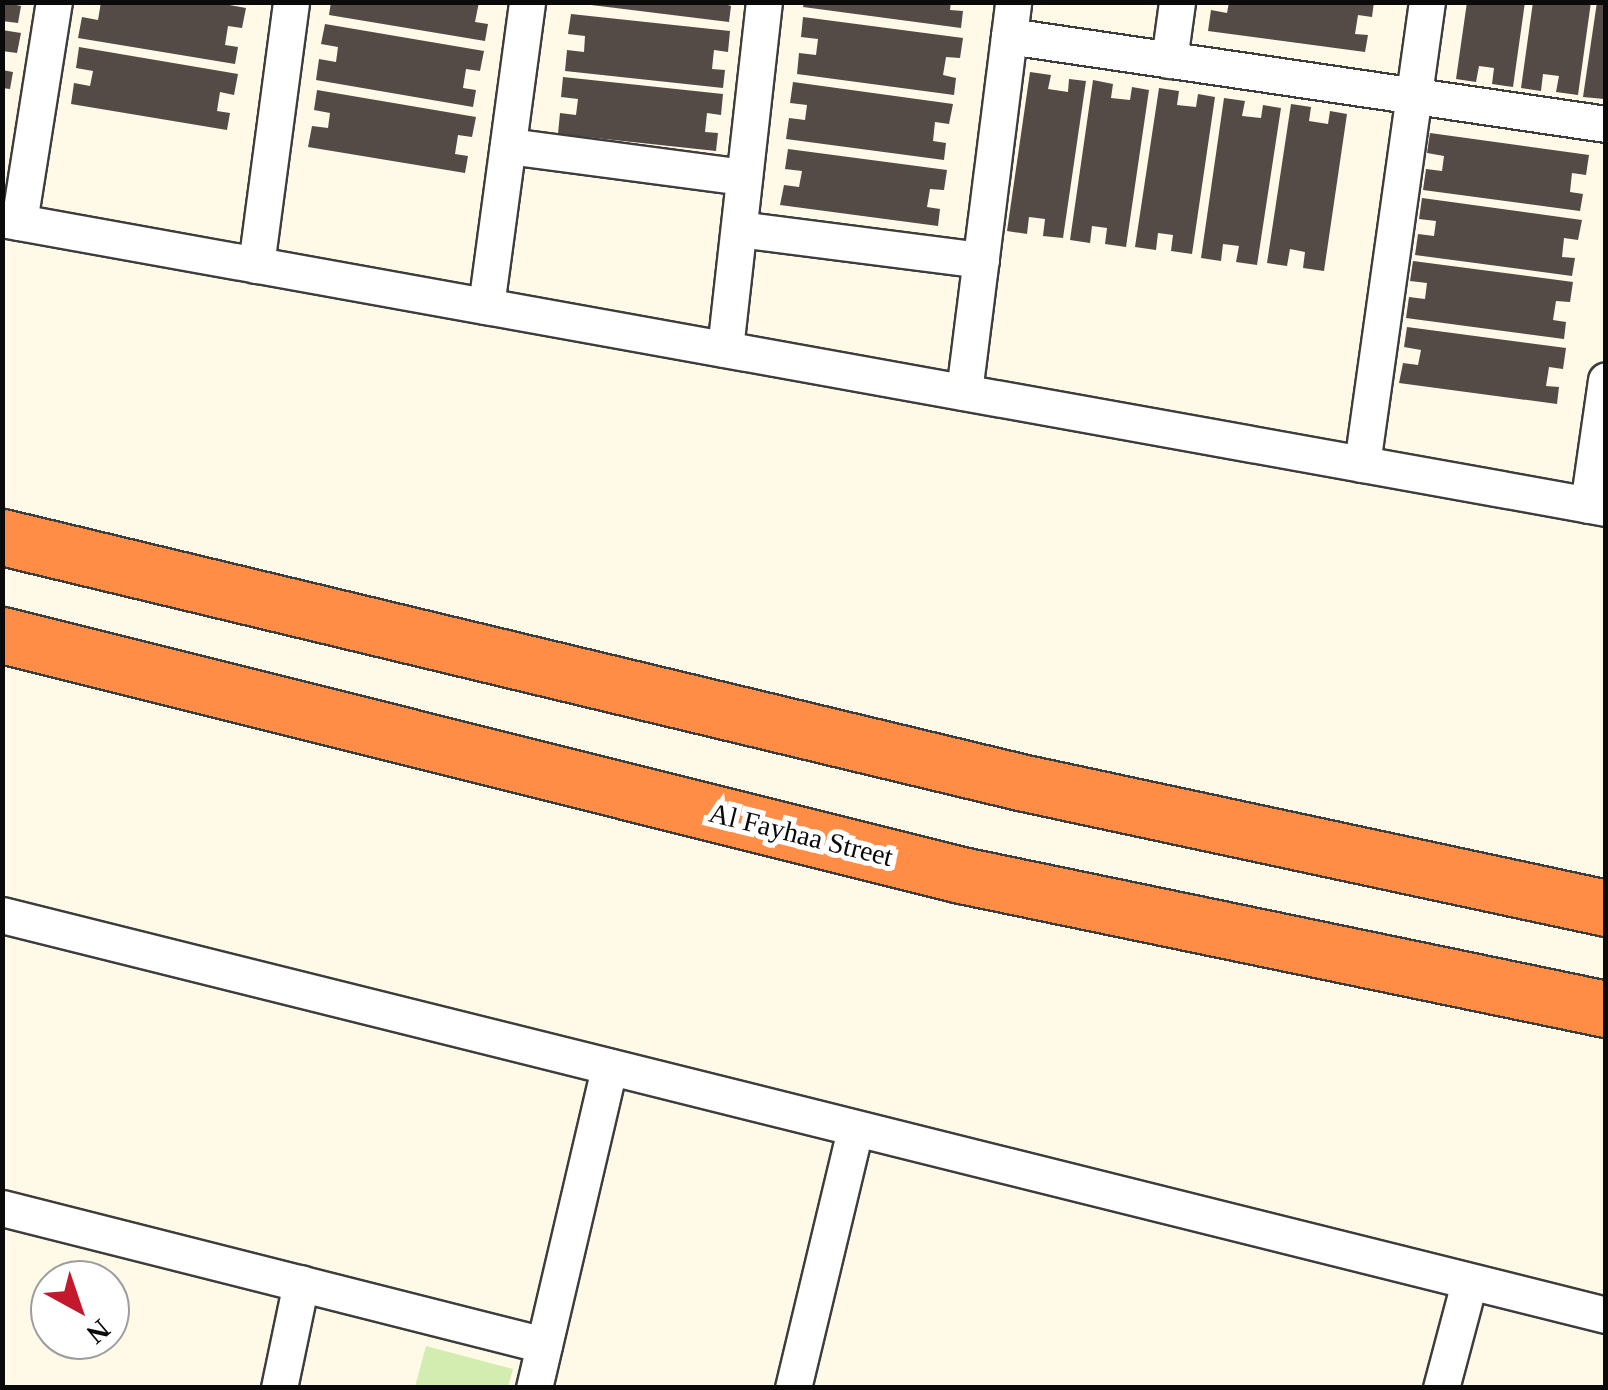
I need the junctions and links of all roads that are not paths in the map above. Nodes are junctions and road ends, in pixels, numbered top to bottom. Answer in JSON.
{"nodes":[{"id":1,"x":54,"y":2,"type":"edge"},
{"id":2,"x":292,"y":2,"type":"edge"},
{"id":3,"x":527,"y":2,"type":"edge"},
{"id":4,"x":764,"y":2,"type":"edge"},
{"id":5,"x":1176,"y":2,"type":"edge"},
{"id":6,"x":1427,"y":2,"type":"edge"},
{"id":7,"x":1011,"y":19,"type":"edge"},
{"id":8,"x":1170,"y":60,"type":"junction"},
{"id":9,"x":1414,"y":96,"type":"junction"},
{"id":10,"x":1606,"y":124,"type":"edge"},
{"id":11,"x":508,"y":146,"type":"junction"},
{"id":12,"x":744,"y":177,"type":"junction"},
{"id":13,"x":11,"y":220,"type":"edge"},
{"id":14,"x":738,"y":228,"type":"junction"},
{"id":15,"x":981,"y":260,"type":"junction"},
{"id":16,"x":256,"y":264,"type":"junction"},
{"id":17,"x":486,"y":306,"type":"junction"},
{"id":18,"x":724,"y":349,"type":"junction"},
{"id":19,"x":1606,"y":380,"type":"edge"},
{"id":20,"x":964,"y":392,"type":"junction"},
{"id":21,"x":1362,"y":464,"type":"junction"},
{"id":22,"x":1597,"y":507,"type":"edge"},
{"id":23,"x":2,"y":537,"type":"edge"},
{"id":24,"x":2,"y":634,"type":"edge"},
{"id":25,"x":1606,"y":908,"type":"edge"},
{"id":26,"x":2,"y":915,"type":"edge"},
{"id":27,"x":1606,"y":1009,"type":"edge"},
{"id":28,"x":609,"y":1067,"type":"junction"},
{"id":29,"x":855,"y":1129,"type":"junction"},
{"id":30,"x":2,"y":1208,"type":"edge"},
{"id":31,"x":301,"y":1283,"type":"junction"},
{"id":32,"x":1469,"y":1283,"type":"junction"},
{"id":33,"x":1606,"y":1315,"type":"edge"},
{"id":34,"x":544,"y":1345,"type":"junction"},
{"id":35,"x":279,"y":1388,"type":"edge"},
{"id":36,"x":534,"y":1388,"type":"edge"},
{"id":37,"x":793,"y":1388,"type":"edge"},
{"id":38,"x":1441,"y":1388,"type":"edge"}],
"edges":[{"from":1,"to":13,"type":"street"},
{"from":2,"to":16,"type":"street"},
{"from":3,"to":11,"type":"street"},
{"from":4,"to":12,"type":"street"},
{"from":5,"to":8,"type":"street"},
{"from":6,"to":9,"type":"street"},
{"from":7,"to":8,"type":"street"},
{"from":7,"to":15,"type":"street"},
{"from":8,"to":9,"type":"street"},
{"from":9,"to":10,"type":"street"},
{"from":9,"to":21,"type":"street"},
{"from":11,"to":12,"type":"street"},
{"from":11,"to":17,"type":"street"},
{"from":12,"to":14,"type":"street"},
{"from":13,"to":16,"type":"street"},
{"from":14,"to":15,"type":"street"},
{"from":14,"to":18,"type":"street"},
{"from":15,"to":20,"type":"street"},
{"from":16,"to":17,"type":"street"},
{"from":17,"to":18,"type":"street"},
{"from":18,"to":20,"type":"street"},
{"from":19,"to":22,"type":"street"},
{"from":20,"to":21,"type":"street"},
{"from":21,"to":22,"type":"street"},
{"from":23,"to":25,"type":"highway"},
{"from":24,"to":27,"type":"highway","name":"Al Fayhaa Street"},
{"from":26,"to":28,"type":"street"},
{"from":28,"to":29,"type":"street"},
{"from":28,"to":34,"type":"street"},
{"from":29,"to":32,"type":"street"},
{"from":29,"to":37,"type":"street"},
{"from":30,"to":31,"type":"street"},
{"from":31,"to":34,"type":"street"},
{"from":31,"to":35,"type":"street"},
{"from":32,"to":33,"type":"street"},
{"from":32,"to":38,"type":"street"},
{"from":34,"to":36,"type":"street"}]}
